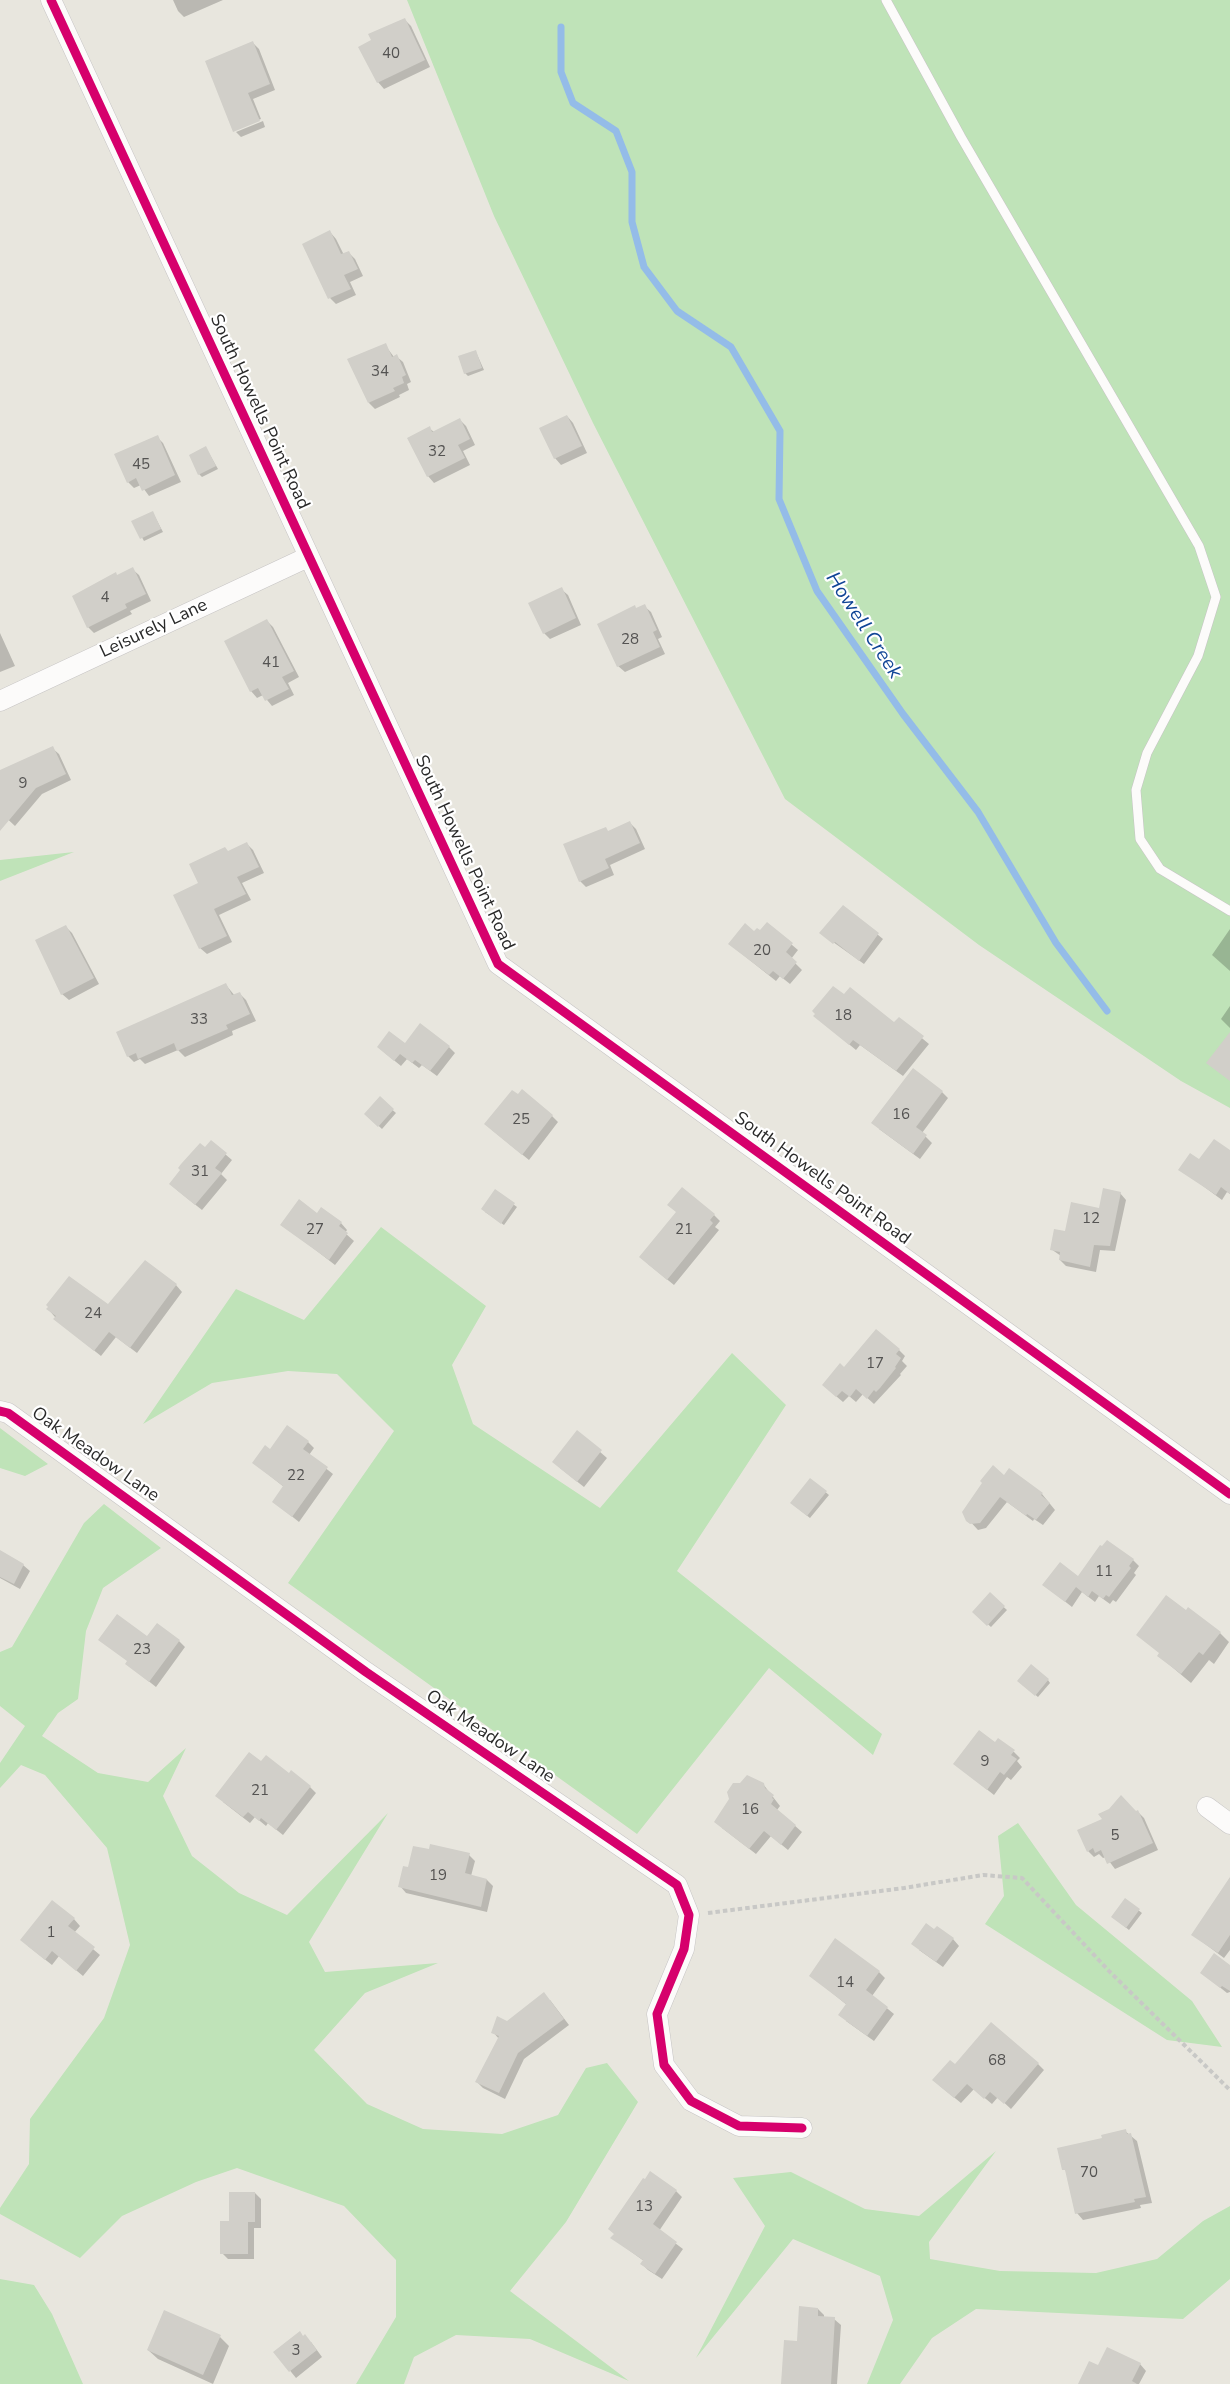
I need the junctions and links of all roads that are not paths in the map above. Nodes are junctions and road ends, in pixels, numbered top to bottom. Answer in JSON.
{"nodes":[{"id":1,"x":51,"y":0,"type":"edge"},
{"id":2,"x":886,"y":0,"type":"edge"},
{"id":3,"x":308,"y":557,"type":"junction"},
{"id":4,"x":0,"y":701,"type":"edge"},
{"id":5,"x":1230,"y":911,"type":"edge"},
{"id":6,"x":0,"y":1411,"type":"edge"},
{"id":7,"x":1230,"y":1494,"type":"edge"},
{"id":8,"x":1207,"y":1807,"type":"dead end"},
{"id":9,"x":1230,"y":1824,"type":"edge"},
{"id":10,"x":802,"y":2128,"type":"dead end"}],
"edges":[{"from":1,"to":3,"type":"street","name":"South Howells Point Road"},
{"from":2,"to":5,"type":"lane"},
{"from":3,"to":4,"type":"street","name":"Leisurely Lane"},
{"from":3,"to":7,"type":"street","name":"South Howells Point Road"},
{"from":6,"to":10,"type":"street","name":"Oak Meadow Lane"},
{"from":8,"to":9,"type":"street"}]}
